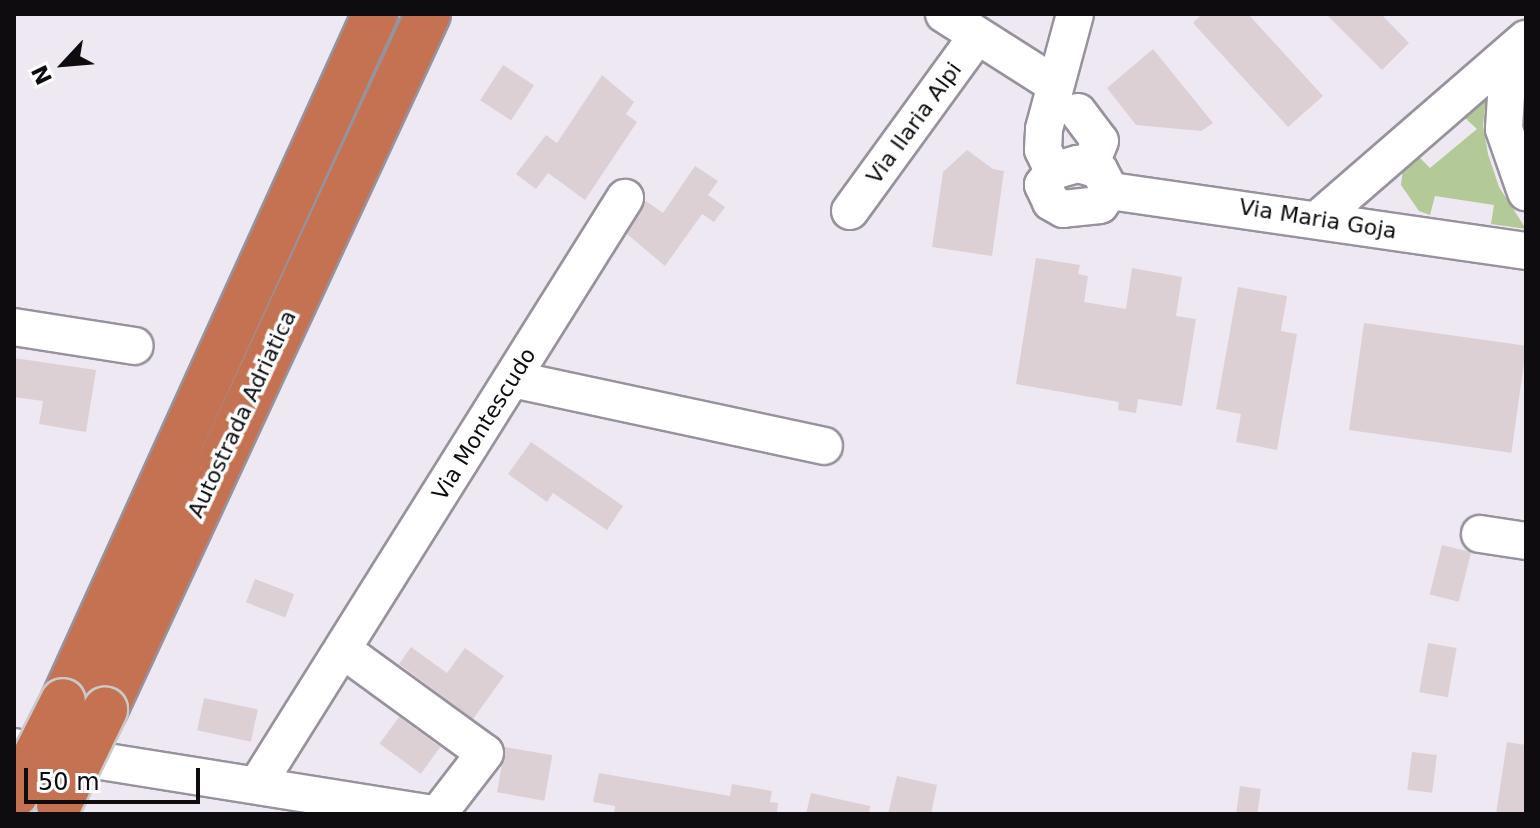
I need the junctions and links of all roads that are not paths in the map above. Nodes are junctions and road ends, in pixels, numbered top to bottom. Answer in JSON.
{"nodes":[{"id":1,"x":375,"y":14,"type":"edge"},
{"id":2,"x":428,"y":14,"type":"edge"},
{"id":3,"x":944,"y":14,"type":"edge"},
{"id":4,"x":1075,"y":14,"type":"edge"},
{"id":5,"x":977,"y":36,"type":"junction"},
{"id":6,"x":1524,"y":42,"type":"edge"},
{"id":7,"x":1054,"y":84,"type":"junction"},
{"id":8,"x":1078,"y":112,"type":"dead end"},
{"id":9,"x":1100,"y":178,"type":"junction"},
{"id":10,"x":1526,"y":192,"type":"edge"},
{"id":11,"x":625,"y":198,"type":"dead end"},
{"id":12,"x":850,"y":211,"type":"dead end"},
{"id":13,"x":1318,"y":219,"type":"junction"},
{"id":14,"x":1526,"y":251,"type":"edge"},
{"id":15,"x":14,"y":327,"type":"edge"},
{"id":16,"x":135,"y":346,"type":"dead end"},
{"id":17,"x":512,"y":379,"type":"junction"},
{"id":18,"x":824,"y":446,"type":"dead end"},
{"id":19,"x":1480,"y":534,"type":"dead end"},
{"id":20,"x":1526,"y":541,"type":"edge"},
{"id":21,"x":343,"y":650,"type":"junction"},
{"id":22,"x":84,"y":706,"type":"junction"},
{"id":23,"x":14,"y":747,"type":"edge"},
{"id":24,"x":257,"y":785,"type":"junction"},
{"id":25,"x":15,"y":796,"type":"edge"},
{"id":26,"x":57,"y":809,"type":"edge"},
{"id":27,"x":431,"y":814,"type":"edge"},
{"id":28,"x":438,"y":814,"type":"edge"}],
"edges":[{"from":1,"to":22,"type":"highway","name":"Autostrada Adriatica"},
{"from":2,"to":22,"type":"highway","name":"Autostrada Adriatica"},
{"from":3,"to":5,"type":"street"},
{"from":4,"to":7,"type":"street"},
{"from":5,"to":7,"type":"street"},
{"from":5,"to":12,"type":"street","name":"Via Ilaria Alpi"},
{"from":6,"to":10,"type":"street"},
{"from":6,"to":13,"type":"street"},
{"from":7,"to":9,"type":"street"},
{"from":8,"to":9,"type":"street"},
{"from":9,"to":13,"type":"street","name":"Via Maria Goja"},
{"from":11,"to":17,"type":"street","name":"Via Montescudo"},
{"from":13,"to":14,"type":"street","name":"Via Maria Goja"},
{"from":15,"to":16,"type":"street"},
{"from":17,"to":18,"type":"street"},
{"from":17,"to":21,"type":"street","name":"Via Montescudo"},
{"from":19,"to":20,"type":"street"},
{"from":21,"to":24,"type":"street","name":"Via Montescudo"},
{"from":21,"to":28,"type":"street"},
{"from":22,"to":25,"type":"highway","name":"Autostrada Adriatica","bridge":true},
{"from":22,"to":26,"type":"highway","name":"Autostrada Adriatica","bridge":true},
{"from":23,"to":24,"type":"street"},
{"from":24,"to":27,"type":"street"}]}
